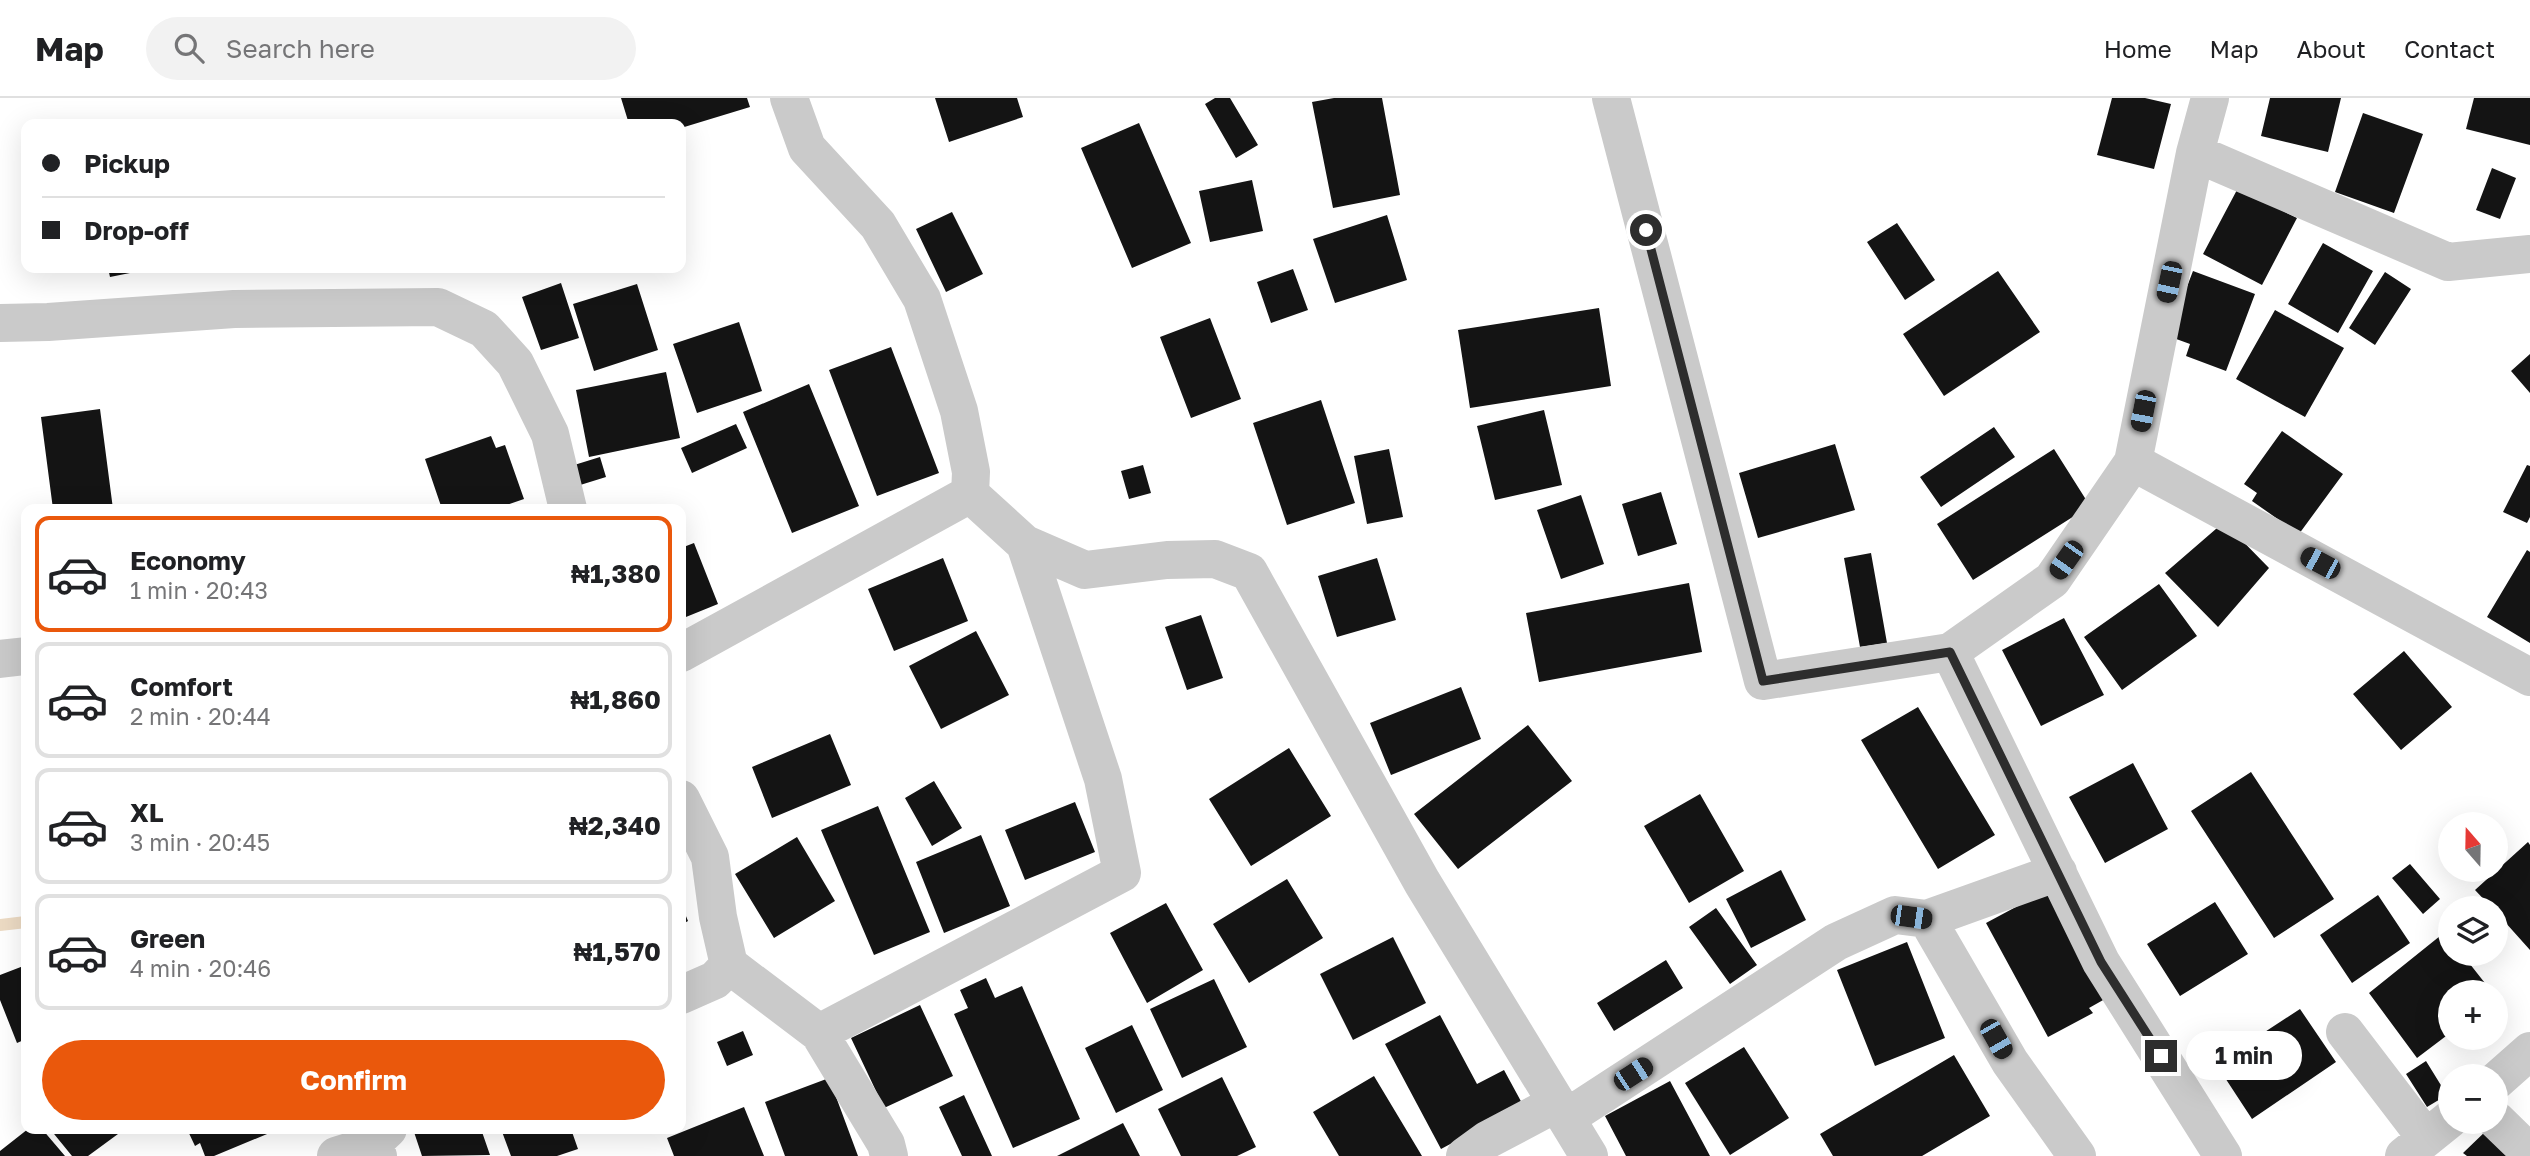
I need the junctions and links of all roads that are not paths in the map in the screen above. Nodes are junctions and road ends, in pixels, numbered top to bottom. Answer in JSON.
{"nodes":[{"id":1,"x":789,"y":98,"type":"edge"},
{"id":2,"x":1611,"y":98,"type":"edge"},
{"id":3,"x":2210,"y":98,"type":"edge"},
{"id":4,"x":2195,"y":153,"type":"junction"},
{"id":5,"x":2530,"y":254,"type":"edge"},
{"id":6,"x":0,"y":323,"type":"edge"},
{"id":7,"x":2133,"y":463,"type":"junction"},
{"id":8,"x":970,"y":494,"type":"junction"},
{"id":9,"x":565,"y":504,"type":"edge"},
{"id":10,"x":1025,"y":544,"type":"junction"},
{"id":11,"x":686,"y":650,"type":"edge"},
{"id":12,"x":1950,"y":652,"type":"junction"},
{"id":13,"x":21,"y":657,"type":"edge"},
{"id":14,"x":0,"y":660,"type":"edge"},
{"id":15,"x":2530,"y":677,"type":"edge"},
{"id":16,"x":686,"y":809,"type":"edge"},
{"id":17,"x":2059,"y":872,"type":"junction"},
{"id":18,"x":1927,"y":919,"type":"junction"},
{"id":19,"x":729,"y":965,"type":"junction"},
{"id":20,"x":686,"y":993,"type":"edge"},
{"id":21,"x":2345,"y":1032,"type":"dead end"},
{"id":22,"x":820,"y":1033,"type":"junction"},
{"id":23,"x":2530,"y":1051,"type":"edge"},
{"id":24,"x":2508,"y":1070,"type":"edge"},
{"id":25,"x":1561,"y":1110,"type":"junction"},
{"id":26,"x":2508,"y":1132,"type":"edge"},
{"id":27,"x":2426,"y":1138,"type":"edge"},
{"id":28,"x":2530,"y":1153,"type":"edge"},
{"id":29,"x":890,"y":1156,"type":"edge"},
{"id":30,"x":1465,"y":1156,"type":"edge"},
{"id":31,"x":1589,"y":1156,"type":"edge"},
{"id":32,"x":2077,"y":1156,"type":"edge"},
{"id":33,"x":2223,"y":1156,"type":"edge"}],
"edges":[{"from":1,"to":8,"type":"street"},
{"from":2,"to":12,"type":"street"},
{"from":3,"to":4,"type":"street"},
{"from":4,"to":5,"type":"street"},
{"from":4,"to":7,"type":"street"},
{"from":6,"to":9,"type":"street"},
{"from":7,"to":12,"type":"street"},
{"from":7,"to":15,"type":"street"},
{"from":8,"to":10,"type":"street"},
{"from":8,"to":11,"type":"street"},
{"from":10,"to":22,"type":"street"},
{"from":10,"to":25,"type":"street"},
{"from":12,"to":17,"type":"street"},
{"from":13,"to":14,"type":"street"},
{"from":16,"to":19,"type":"street"},
{"from":17,"to":18,"type":"street"},
{"from":17,"to":33,"type":"street"},
{"from":18,"to":25,"type":"street"},
{"from":18,"to":32,"type":"street"},
{"from":19,"to":20,"type":"street"},
{"from":19,"to":22,"type":"street"},
{"from":21,"to":27,"type":"street"},
{"from":22,"to":29,"type":"street"},
{"from":23,"to":24,"type":"street"},
{"from":25,"to":30,"type":"street"},
{"from":25,"to":31,"type":"street"},
{"from":26,"to":28,"type":"street"}]}
